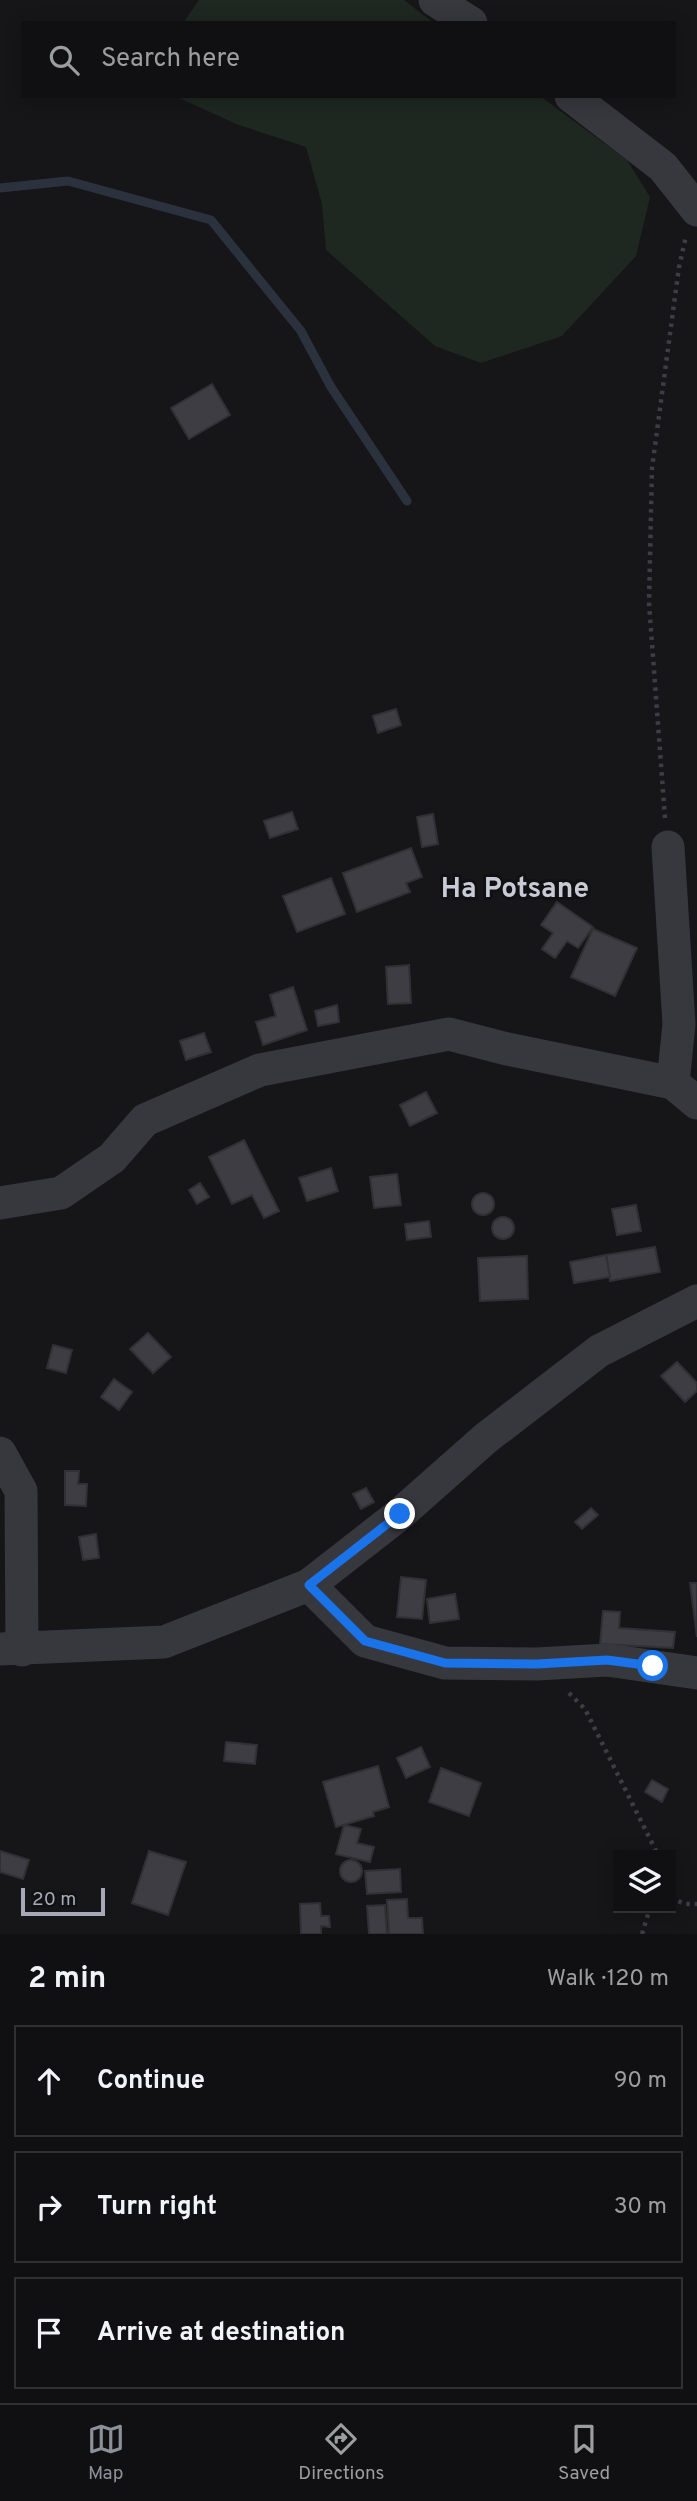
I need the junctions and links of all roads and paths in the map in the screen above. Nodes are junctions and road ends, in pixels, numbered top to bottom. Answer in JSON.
{"nodes":[{"id":1,"x":435,"y":0,"type":"edge"},
{"id":2,"x":468,"y":21,"type":"edge"},
{"id":3,"x":574,"y":98,"type":"edge"},
{"id":4,"x":695,"y":208,"type":"edge"},
{"id":5,"x":668,"y":847,"type":"joint"},
{"id":6,"x":685,"y":1093,"type":"edge"},
{"id":7,"x":0,"y":1203,"type":"edge"},
{"id":8,"x":697,"y":1301,"type":"edge"},
{"id":9,"x":0,"y":1453,"type":"edge"},
{"id":10,"x":309,"y":1585,"type":"junction"},
{"id":11,"x":11,"y":1649,"type":"edge"},
{"id":12,"x":537,"y":1664,"type":"junction"},
{"id":13,"x":697,"y":1673,"type":"edge"},
{"id":14,"x":654,"y":1850,"type":"edge"},
{"id":15,"x":676,"y":1900,"type":"edge"},
{"id":16,"x":697,"y":1904,"type":"edge"},
{"id":17,"x":648,"y":1913,"type":"edge"},
{"id":18,"x":642,"y":1934,"type":"edge"}],
"edges":[{"from":1,"to":2,"type":"street"},
{"from":3,"to":4,"type":"street"},
{"from":4,"to":5,"type":"path"},
{"from":5,"to":6,"type":"street"},
{"from":6,"to":7,"type":"street"},
{"from":8,"to":10,"type":"street"},
{"from":9,"to":11,"type":"street"},
{"from":10,"to":11,"type":"street"},
{"from":10,"to":12,"type":"street"},
{"from":12,"to":13,"type":"street"},
{"from":12,"to":14,"type":"path"},
{"from":15,"to":16,"type":"path"},
{"from":17,"to":18,"type":"path"}]}
